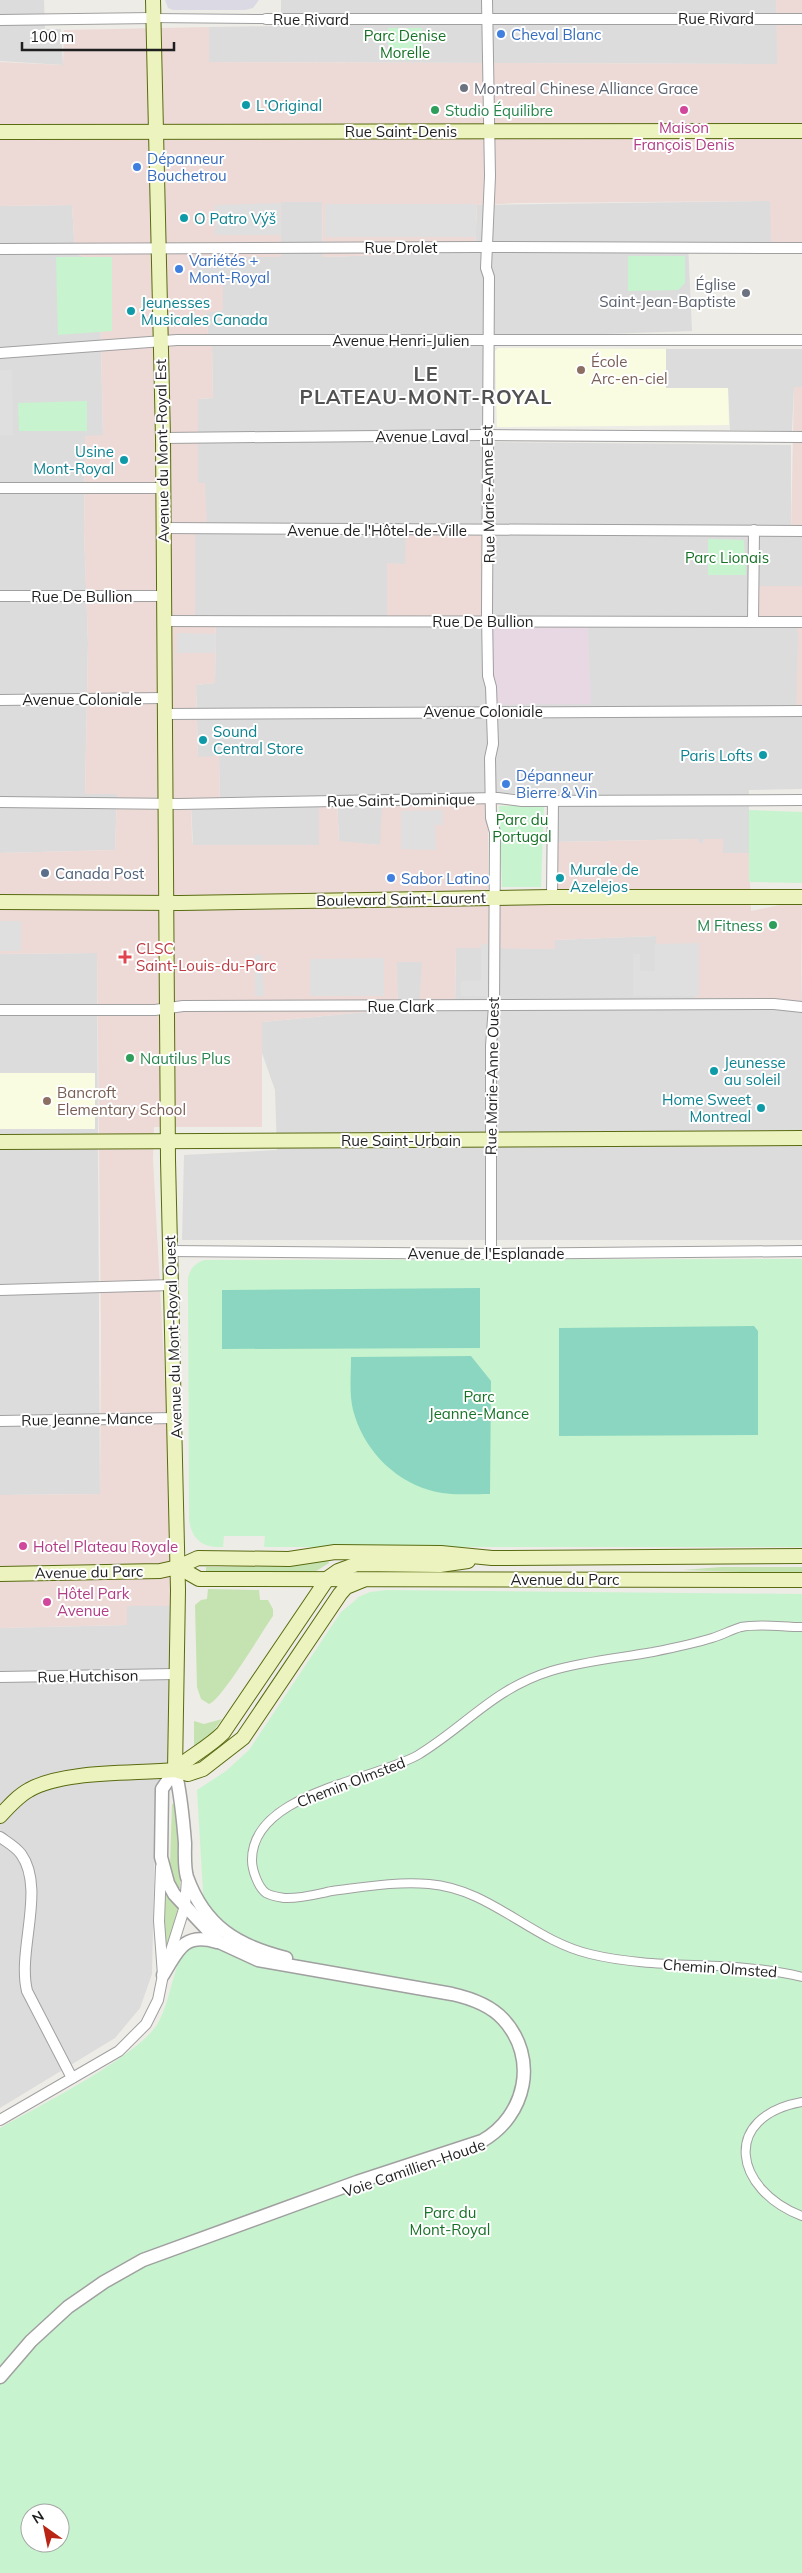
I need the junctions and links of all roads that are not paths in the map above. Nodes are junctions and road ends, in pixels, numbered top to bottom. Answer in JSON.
{"nodes":[{"id":1,"x":153,"y":0,"type":"edge"},
{"id":2,"x":487,"y":0,"type":"edge"},
{"id":3,"x":153,"y":18,"type":"junction"},
{"id":4,"x":266,"y":19,"type":"joint"},
{"id":5,"x":487,"y":19,"type":"junction"},
{"id":6,"x":802,"y":19,"type":"edge"},
{"id":7,"x":0,"y":20,"type":"edge"},
{"id":8,"x":155,"y":131,"type":"junction"},
{"id":9,"x":490,"y":131,"type":"junction"},
{"id":10,"x":802,"y":131,"type":"edge"},
{"id":11,"x":0,"y":132,"type":"edge"},
{"id":12,"x":487,"y":247,"type":"junction"},
{"id":13,"x":802,"y":248,"type":"edge"},
{"id":14,"x":0,"y":249,"type":"edge"},
{"id":15,"x":159,"y":249,"type":"junction"},
{"id":16,"x":489,"y":340,"type":"junction"},
{"id":17,"x":802,"y":340,"type":"edge"},
{"id":18,"x":161,"y":342,"type":"junction"},
{"id":19,"x":0,"y":353,"type":"edge"},
{"id":20,"x":487,"y":435,"type":"junction"},
{"id":21,"x":802,"y":437,"type":"edge"},
{"id":22,"x":163,"y":438,"type":"junction"},
{"id":23,"x":0,"y":488,"type":"edge"},
{"id":24,"x":163,"y":488,"type":"junction"},
{"id":25,"x":163,"y":528,"type":"junction"},
{"id":26,"x":488,"y":530,"type":"junction"},
{"id":27,"x":754,"y":530,"type":"junction"},
{"id":28,"x":802,"y":531,"type":"edge"},
{"id":29,"x":0,"y":596,"type":"edge"},
{"id":30,"x":163,"y":596,"type":"junction"},
{"id":31,"x":163,"y":621,"type":"junction"},
{"id":32,"x":487,"y":621,"type":"junction"},
{"id":33,"x":753,"y":621,"type":"junction"},
{"id":34,"x":802,"y":622,"type":"edge"},
{"id":35,"x":164,"y":698,"type":"junction"},
{"id":36,"x":0,"y":700,"type":"edge"},
{"id":37,"x":492,"y":711,"type":"junction"},
{"id":38,"x":802,"y":711,"type":"edge"},
{"id":39,"x":164,"y":714,"type":"junction"},
{"id":40,"x":492,"y":798,"type":"junction"},
{"id":41,"x":553,"y":800,"type":"junction"},
{"id":42,"x":802,"y":800,"type":"edge"},
{"id":43,"x":0,"y":802,"type":"edge"},
{"id":44,"x":165,"y":803,"type":"junction"},
{"id":45,"x":552,"y":897,"type":"junction"},
{"id":46,"x":802,"y":897,"type":"edge"},
{"id":47,"x":495,"y":898,"type":"junction"},
{"id":48,"x":0,"y":902,"type":"edge"},
{"id":49,"x":166,"y":903,"type":"junction"},
{"id":50,"x":494,"y":1006,"type":"junction"},
{"id":51,"x":802,"y":1007,"type":"edge"},
{"id":52,"x":167,"y":1009,"type":"junction"},
{"id":53,"x":0,"y":1010,"type":"edge"},
{"id":54,"x":802,"y":1138,"type":"edge"},
{"id":55,"x":492,"y":1140,"type":"junction"},
{"id":56,"x":168,"y":1141,"type":"junction"},
{"id":57,"x":0,"y":1142,"type":"edge"},
{"id":58,"x":170,"y":1251,"type":"junction"},
{"id":59,"x":802,"y":1251,"type":"edge"},
{"id":60,"x":491,"y":1254,"type":"junction"},
{"id":61,"x":172,"y":1285,"type":"junction"},
{"id":62,"x":0,"y":1290,"type":"edge"},
{"id":63,"x":175,"y":1418,"type":"junction"},
{"id":64,"x":0,"y":1421,"type":"edge"},
{"id":65,"x":802,"y":1556,"type":"edge"},
{"id":66,"x":492,"y":1558,"type":"junction"},
{"id":67,"x":178,"y":1567,"type":"junction"},
{"id":68,"x":0,"y":1574,"type":"edge"},
{"id":69,"x":328,"y":1578,"type":"junction"},
{"id":70,"x":368,"y":1578,"type":"junction"},
{"id":71,"x":802,"y":1580,"type":"edge"},
{"id":72,"x":802,"y":1627,"type":"edge"},
{"id":73,"x":176,"y":1674,"type":"junction"},
{"id":74,"x":0,"y":1677,"type":"edge"},
{"id":75,"x":175,"y":1770,"type":"junction"},
{"id":76,"x":0,"y":1816,"type":"edge"},
{"id":77,"x":0,"y":1837,"type":"edge"},
{"id":78,"x":161,"y":1856,"type":"junction"},
{"id":79,"x":187,"y":1876,"type":"junction"},
{"id":80,"x":185,"y":1906,"type":"junction"},
{"id":81,"x":219,"y":1942,"type":"junction"},
{"id":82,"x":163,"y":1975,"type":"junction"},
{"id":83,"x":802,"y":1976,"type":"edge"},
{"id":84,"x":72,"y":2078,"type":"junction"},
{"id":85,"x":802,"y":2102,"type":"edge"},
{"id":86,"x":0,"y":2120,"type":"edge"},
{"id":87,"x":802,"y":2216,"type":"edge"},
{"id":88,"x":0,"y":2377,"type":"edge"},
{"id":89,"x":0,"y":2385,"type":"edge"}],
"edges":[{"from":1,"to":3,"type":"main road","name":"Avenue du Mont-Royal Est"},
{"from":2,"to":5,"type":"street","name":"Rue Marie-Anne Est"},
{"from":3,"to":4,"type":"street","name":"Rue Rivard"},
{"from":3,"to":7,"type":"street","name":"Rue Rivard"},
{"from":3,"to":8,"type":"main road","name":"Avenue du Mont-Royal Est"},
{"from":4,"to":5,"type":"street","name":"Rue Rivard"},
{"from":5,"to":6,"type":"street","name":"Rue Rivard"},
{"from":5,"to":9,"type":"street","name":"Rue Marie-Anne Est"},
{"from":8,"to":9,"type":"main road","name":"Rue Saint-Denis"},
{"from":8,"to":11,"type":"main road","name":"Rue Saint-Denis"},
{"from":8,"to":15,"type":"main road","name":"Avenue du Mont-Royal Est"},
{"from":9,"to":10,"type":"main road","name":"Rue Saint-Denis"},
{"from":9,"to":12,"type":"street","name":"Rue Marie-Anne Est"},
{"from":12,"to":13,"type":"street","name":"Rue Drolet"},
{"from":12,"to":15,"type":"street","name":"Rue Drolet"},
{"from":12,"to":16,"type":"street","name":"Rue Marie-Anne Est"},
{"from":14,"to":15,"type":"street","name":"Rue Drolet"},
{"from":15,"to":18,"type":"main road","name":"Avenue du Mont-Royal Est"},
{"from":16,"to":17,"type":"street","name":"Avenue Henri-Julien"},
{"from":16,"to":18,"type":"street","name":"Avenue Henri-Julien"},
{"from":16,"to":20,"type":"street","name":"Rue Marie-Anne Est"},
{"from":18,"to":19,"type":"street","name":"Avenue Henri-Julien"},
{"from":18,"to":22,"type":"main road","name":"Avenue du Mont-Royal Est"},
{"from":20,"to":21,"type":"street","name":"Avenue Laval"},
{"from":20,"to":22,"type":"street","name":"Avenue Laval"},
{"from":20,"to":26,"type":"street","name":"Rue Marie-Anne Est"},
{"from":22,"to":24,"type":"main road","name":"Avenue du Mont-Royal Est"},
{"from":23,"to":24,"type":"street"},
{"from":24,"to":25,"type":"main road","name":"Avenue du Mont-Royal Est"},
{"from":25,"to":26,"type":"street","name":"Avenue de l'Hôtel-de-Ville"},
{"from":25,"to":30,"type":"main road","name":"Avenue du Mont-Royal Est"},
{"from":26,"to":27,"type":"street","name":"Avenue de l'Hôtel-de-Ville"},
{"from":26,"to":32,"type":"street","name":"Rue Marie-Anne Est"},
{"from":27,"to":28,"type":"street","name":"Avenue de l'Hôtel-de-Ville"},
{"from":27,"to":33,"type":"street"},
{"from":29,"to":30,"type":"street","name":"Rue De Bullion"},
{"from":30,"to":31,"type":"main road","name":"Avenue du Mont-Royal Est"},
{"from":31,"to":32,"type":"street","name":"Rue De Bullion"},
{"from":31,"to":35,"type":"main road","name":"Avenue du Mont-Royal Est"},
{"from":32,"to":33,"type":"street","name":"Rue De Bullion"},
{"from":32,"to":37,"type":"street","name":"Rue Marie-Anne Est"},
{"from":33,"to":34,"type":"street","name":"Rue De Bullion"},
{"from":35,"to":36,"type":"street","name":"Avenue Coloniale"},
{"from":35,"to":39,"type":"main road","name":"Avenue du Mont-Royal Est"},
{"from":37,"to":38,"type":"street","name":"Avenue Coloniale"},
{"from":37,"to":39,"type":"street","name":"Avenue Coloniale"},
{"from":37,"to":40,"type":"street","name":"Rue Marie-Anne Est"},
{"from":39,"to":44,"type":"main road","name":"Avenue du Mont-Royal Est"},
{"from":40,"to":41,"type":"street","name":"Rue Saint-Dominique"},
{"from":40,"to":44,"type":"street","name":"Rue Saint-Dominique"},
{"from":40,"to":47,"type":"street","name":"Rue Marie-Anne Est"},
{"from":41,"to":42,"type":"street","name":"Rue Saint-Dominique"},
{"from":41,"to":45,"type":"street"},
{"from":43,"to":44,"type":"street","name":"Rue Saint-Dominique"},
{"from":44,"to":49,"type":"main road","name":"Avenue du Mont-Royal Est"},
{"from":45,"to":46,"type":"main road","name":"Boulevard Saint-Laurent"},
{"from":45,"to":47,"type":"main road","name":"Boulevard Saint-Laurent"},
{"from":47,"to":49,"type":"main road","name":"Boulevard Saint-Laurent"},
{"from":47,"to":50,"type":"street","name":"Rue Marie-Anne Ouest"},
{"from":48,"to":49,"type":"main road","name":"Boulevard Saint-Laurent"},
{"from":49,"to":52,"type":"main road","name":"Avenue du Mont-Royal Ouest"},
{"from":50,"to":51,"type":"street","name":"Rue Clark"},
{"from":50,"to":52,"type":"street","name":"Rue Clark"},
{"from":50,"to":55,"type":"street","name":"Rue Marie-Anne Ouest"},
{"from":52,"to":53,"type":"street","name":"Rue Clark"},
{"from":52,"to":56,"type":"main road","name":"Avenue du Mont-Royal Ouest"},
{"from":54,"to":55,"type":"main road","name":"Rue Saint-Urbain"},
{"from":55,"to":56,"type":"main road","name":"Rue Saint-Urbain"},
{"from":55,"to":60,"type":"street","name":"Rue Marie-Anne Ouest"},
{"from":56,"to":57,"type":"main road","name":"Rue Saint-Urbain"},
{"from":56,"to":58,"type":"main road","name":"Avenue du Mont-Royal Ouest"},
{"from":58,"to":60,"type":"street","name":"Avenue de l'Esplanade"},
{"from":58,"to":61,"type":"main road","name":"Avenue du Mont-Royal Ouest"},
{"from":59,"to":60,"type":"street","name":"Avenue de l'Esplanade"},
{"from":61,"to":62,"type":"street"},
{"from":61,"to":63,"type":"main road","name":"Avenue du Mont-Royal Ouest"},
{"from":63,"to":64,"type":"street","name":"Rue Jeanne-Mance"},
{"from":63,"to":67,"type":"main road","name":"Avenue du Mont-Royal Ouest"},
{"from":65,"to":66,"type":"main road","name":"Avenue du Parc"},
{"from":66,"to":67,"type":"main road","name":"Avenue du Parc"},
{"from":66,"to":69,"type":"main road","name":"Avenue du Parc"},
{"from":67,"to":68,"type":"main road","name":"Avenue du Parc"},
{"from":67,"to":69,"type":"main road","name":"Avenue du Parc"},
{"from":67,"to":73,"type":"main road","name":"Avenue du Mont-Royal Ouest"},
{"from":69,"to":70,"type":"main road","name":"Avenue du Parc"},
{"from":69,"to":75,"type":"main road"},
{"from":70,"to":71,"type":"main road","name":"Avenue du Parc"},
{"from":70,"to":75,"type":"main road"},
{"from":72,"to":83,"type":"street","name":"Chemin Olmsted"},
{"from":73,"to":74,"type":"street","name":"Rue Hutchison"},
{"from":73,"to":75,"type":"main road","name":"Avenue du Mont-Royal Ouest"},
{"from":75,"to":76,"type":"main road"},
{"from":75,"to":78,"type":"street","name":"Voie Camillien-Houde"},
{"from":75,"to":79,"type":"street"},
{"from":77,"to":84,"type":"street"},
{"from":78,"to":80,"type":"street","name":"Voie Camillien-Houde"},
{"from":78,"to":82,"type":"street"},
{"from":79,"to":80,"type":"street"},
{"from":79,"to":89,"type":"street","name":"Voie Camillien-Houde"},
{"from":80,"to":81,"type":"street","name":"Voie Camillien-Houde"},
{"from":80,"to":82,"type":"street"},
{"from":81,"to":82,"type":"street"},
{"from":81,"to":88,"type":"street","name":"Voie Camillien-Houde"},
{"from":82,"to":84,"type":"street"},
{"from":84,"to":86,"type":"street"},
{"from":85,"to":87,"type":"street"}]}
